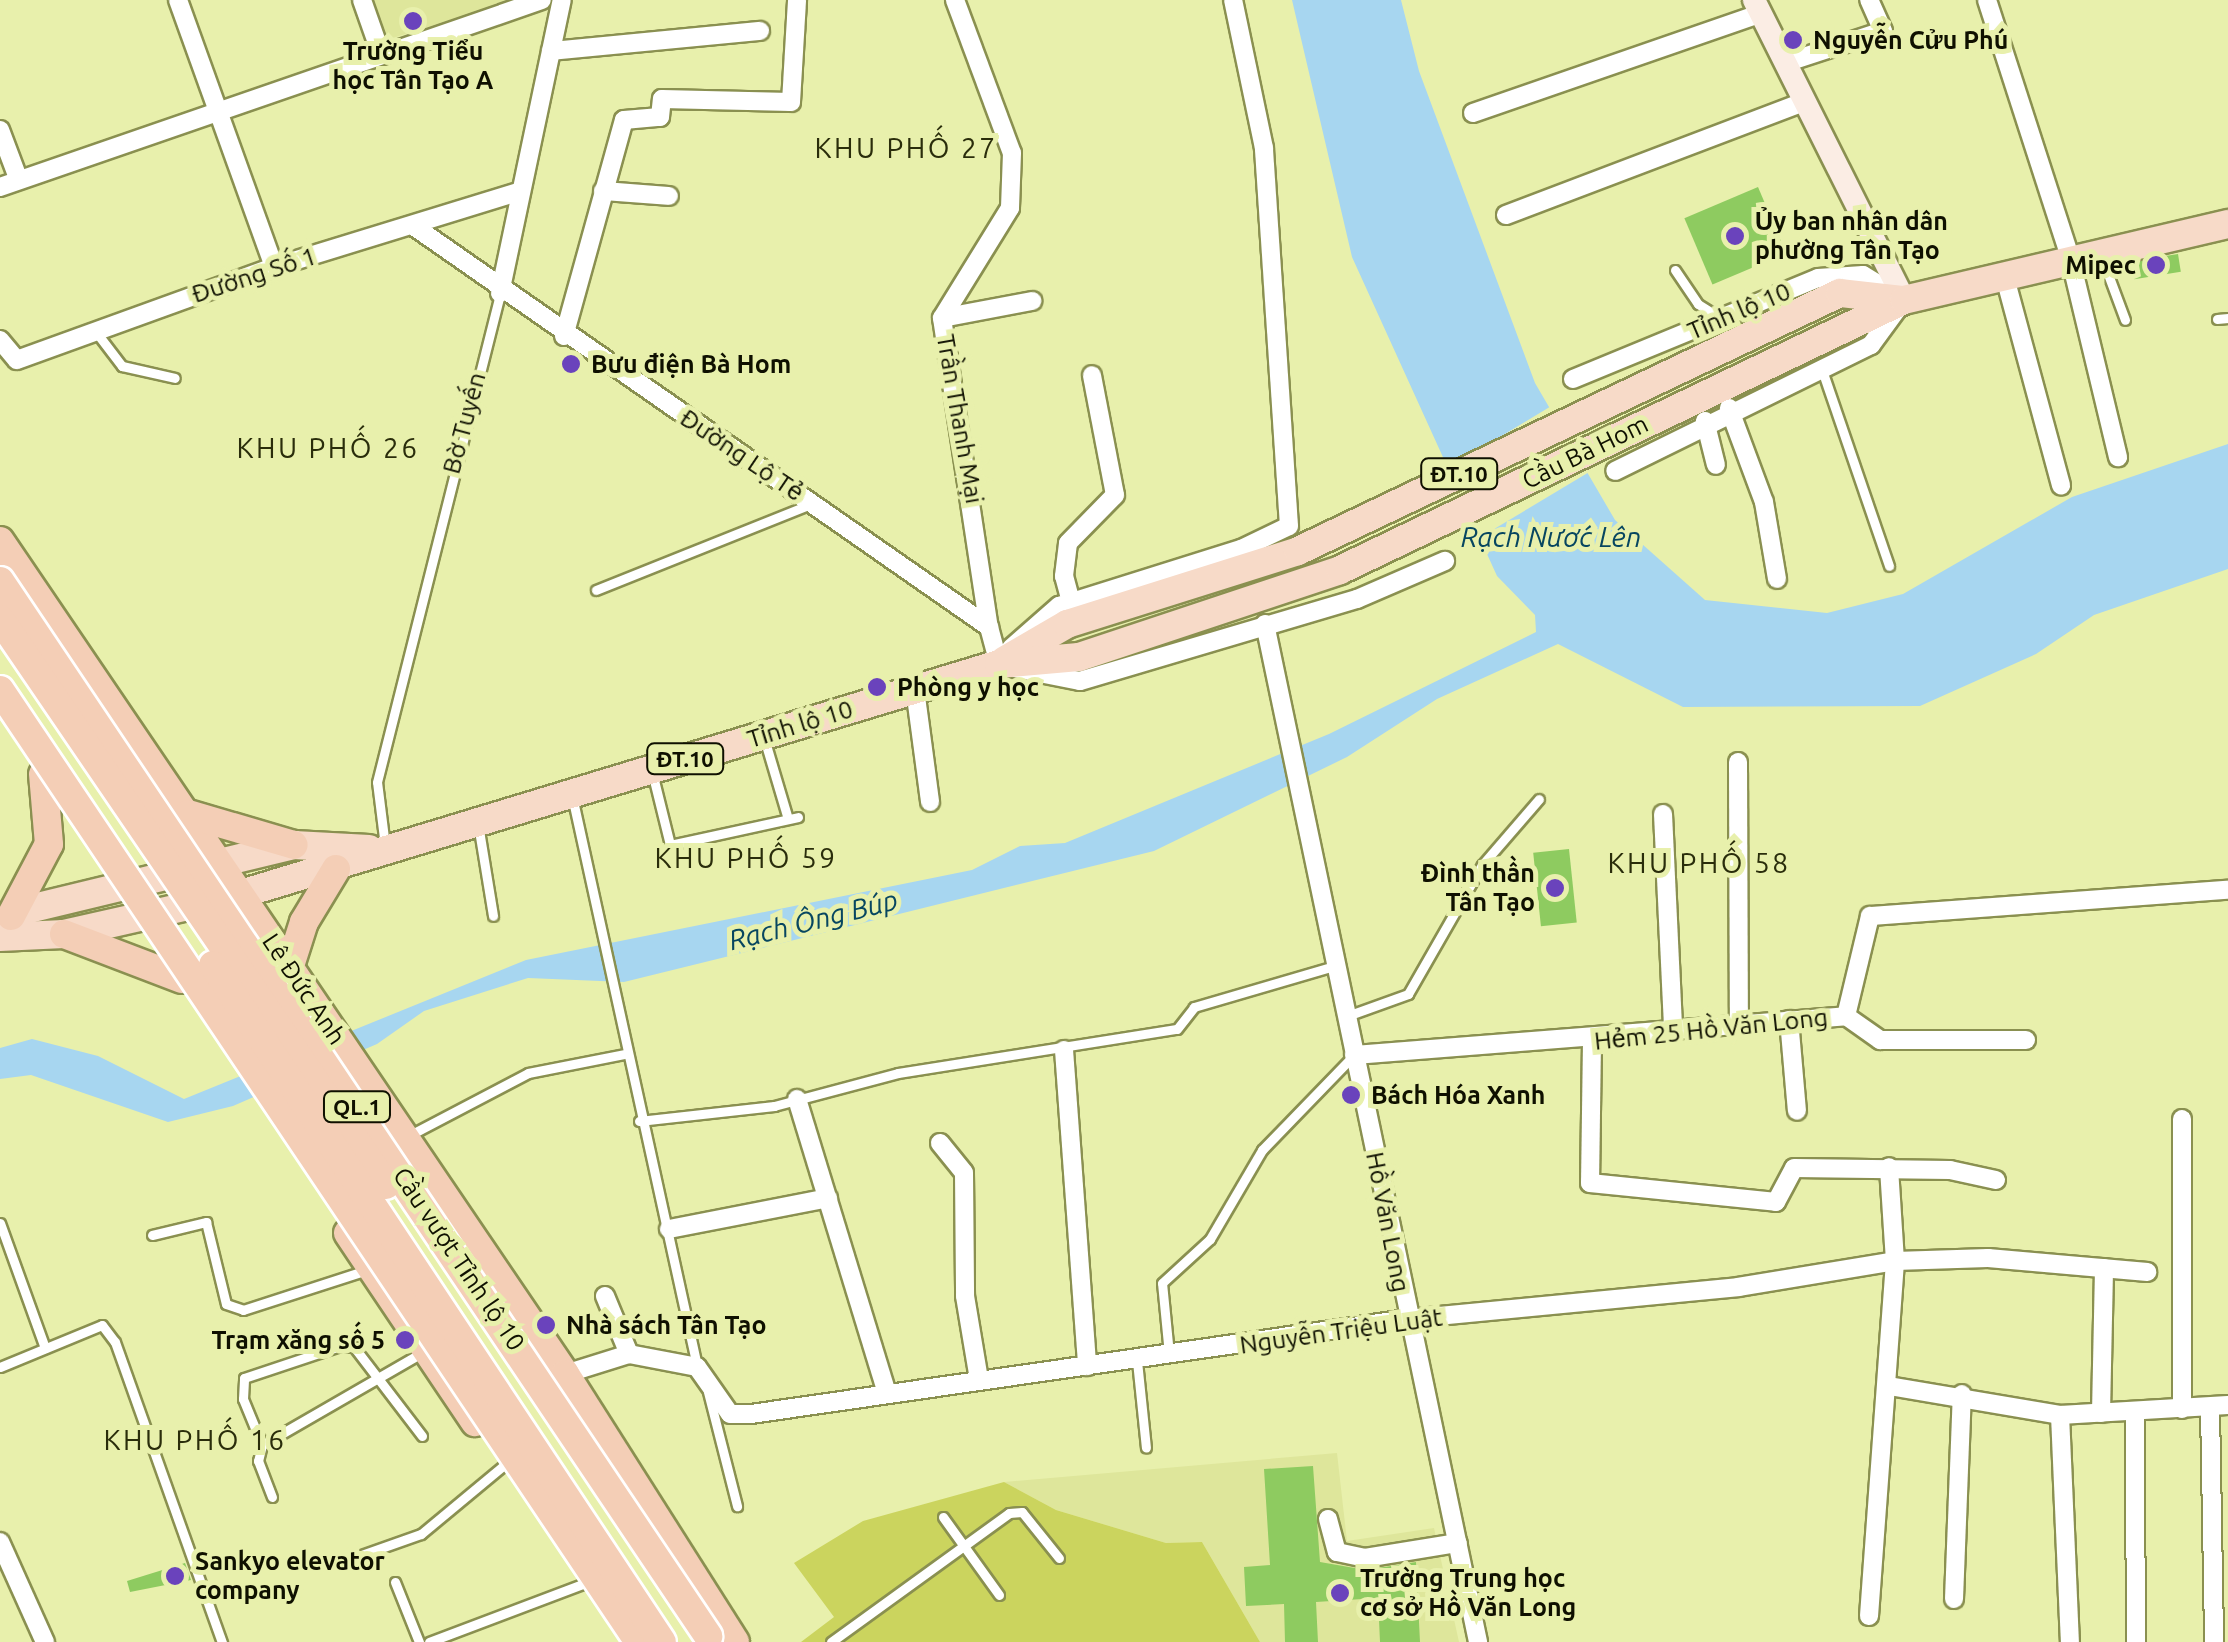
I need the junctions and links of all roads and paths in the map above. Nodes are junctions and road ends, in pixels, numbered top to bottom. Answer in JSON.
{"nodes":[{"id":1,"x":178,"y":0,"type":"edge"},
{"id":2,"x":362,"y":0,"type":"edge"},
{"id":3,"x":542,"y":0,"type":"edge"},
{"id":4,"x":562,"y":0,"type":"edge"},
{"id":5,"x":797,"y":0,"type":"edge"},
{"id":6,"x":955,"y":0,"type":"edge"},
{"id":7,"x":1233,"y":0,"type":"edge"},
{"id":8,"x":1870,"y":0,"type":"edge"},
{"id":9,"x":1987,"y":0,"type":"edge"},
{"id":10,"x":1758,"y":7,"type":"edge"},
{"id":11,"x":760,"y":30,"type":"dead end"},
{"id":12,"x":380,"y":51,"type":"junction"},
{"id":13,"x":551,"y":51,"type":"junction"},
{"id":14,"x":1784,"y":63,"type":"junction"},
{"id":15,"x":1804,"y":102,"type":"junction"},
{"id":16,"x":216,"y":107,"type":"junction"},
{"id":17,"x":1474,"y":113,"type":"dead end"},
{"id":18,"x":0,"y":130,"type":"edge"},
{"id":19,"x":18,"y":178,"type":"junction"},
{"id":20,"x":0,"y":187,"type":"edge"},
{"id":21,"x":520,"y":191,"type":"junction"},
{"id":22,"x":604,"y":191,"type":"junction"},
{"id":23,"x":668,"y":196,"type":"dead end"},
{"id":24,"x":1506,"y":215,"type":"dead end"},
{"id":25,"x":2228,"y":224,"type":"edge"},
{"id":26,"x":414,"y":227,"type":"junction"},
{"id":27,"x":2100,"y":251,"type":"junction"},
{"id":28,"x":2070,"y":257,"type":"junction"},
{"id":29,"x":274,"y":266,"type":"junction"},
{"id":30,"x":1674,"y":270,"type":"dead end"},
{"id":31,"x":2004,"y":274,"type":"junction"},
{"id":32,"x":500,"y":293,"type":"junction"},
{"id":33,"x":1904,"y":300,"type":"junction"},
{"id":34,"x":1032,"y":301,"type":"dead end"},
{"id":35,"x":942,"y":318,"type":"junction"},
{"id":36,"x":1722,"y":319,"type":"junction"},
{"id":37,"x":2126,"y":320,"type":"dead end"},
{"id":38,"x":94,"y":330,"type":"junction"},
{"id":39,"x":564,"y":336,"type":"junction"},
{"id":40,"x":0,"y":340,"type":"edge"},
{"id":41,"x":1820,"y":368,"type":"junction"},
{"id":42,"x":1092,"y":375,"type":"dead end"},
{"id":43,"x":174,"y":378,"type":"dead end"},
{"id":44,"x":1574,"y":380,"type":"dead end"},
{"id":45,"x":1729,"y":408,"type":"junction"},
{"id":46,"x":1705,"y":421,"type":"junction"},
{"id":47,"x":2118,"y":457,"type":"dead end"},
{"id":48,"x":1716,"y":465,"type":"dead end"},
{"id":49,"x":1615,"y":471,"type":"dead end"},
{"id":50,"x":2061,"y":486,"type":"dead end"},
{"id":51,"x":814,"y":503,"type":"junction"},
{"id":52,"x":3,"y":556,"type":"edge"},
{"id":53,"x":1445,"y":561,"type":"dead end"},
{"id":54,"x":1889,"y":566,"type":"dead end"},
{"id":55,"x":1777,"y":579,"type":"dead end"},
{"id":56,"x":0,"y":581,"type":"edge"},
{"id":57,"x":596,"y":590,"type":"dead end"},
{"id":58,"x":1069,"y":613,"type":"junction"},
{"id":59,"x":0,"y":619,"type":"edge"},
{"id":60,"x":1265,"y":624,"type":"junction"},
{"id":61,"x":988,"y":627,"type":"junction"},
{"id":62,"x":0,"y":649,"type":"edge"},
{"id":63,"x":1079,"y":658,"type":"joint"},
{"id":64,"x":999,"y":664,"type":"junction"},
{"id":65,"x":916,"y":689,"type":"junction"},
{"id":66,"x":0,"y":690,"type":"edge"},
{"id":67,"x":0,"y":710,"type":"edge"},
{"id":68,"x":118,"y":711,"type":"junction"},
{"id":69,"x":763,"y":735,"type":"junction"},
{"id":70,"x":1738,"y":762,"type":"dead end"},
{"id":71,"x":40,"y":769,"type":"junction"},
{"id":72,"x":651,"y":769,"type":"junction"},
{"id":73,"x":572,"y":793,"type":"junction"},
{"id":74,"x":1538,"y":798,"type":"dead end"},
{"id":75,"x":930,"y":802,"type":"dead end"},
{"id":76,"x":188,"y":814,"type":"junction"},
{"id":77,"x":1663,"y":814,"type":"dead end"},
{"id":78,"x":478,"y":822,"type":"junction"},
{"id":79,"x":294,"y":845,"type":"junction"},
{"id":80,"x":377,"y":847,"type":"junction"},
{"id":81,"x":221,"y":863,"type":"junction"},
{"id":82,"x":336,"y":869,"type":"junction"},
{"id":83,"x":120,"y":886,"type":"junction"},
{"id":84,"x":2228,"y":890,"type":"edge"},
{"id":85,"x":241,"y":894,"type":"junction"},
{"id":86,"x":493,"y":916,"type":"dead end"},
{"id":87,"x":142,"y":918,"type":"junction"},
{"id":88,"x":4,"y":926,"type":"edge"},
{"id":89,"x":64,"y":934,"type":"junction"},
{"id":90,"x":1334,"y":966,"type":"junction"},
{"id":91,"x":290,"y":969,"type":"junction"},
{"id":92,"x":182,"y":979,"type":"junction"},
{"id":93,"x":204,"y":1014,"type":"junction"},
{"id":94,"x":1344,"y":1016,"type":"junction"},
{"id":95,"x":1846,"y":1016,"type":"junction"},
{"id":96,"x":1789,"y":1020,"type":"junction"},
{"id":97,"x":1738,"y":1024,"type":"junction"},
{"id":98,"x":1673,"y":1030,"type":"junction"},
{"id":99,"x":2026,"y":1040,"type":"dead end"},
{"id":100,"x":1592,"y":1041,"type":"junction"},
{"id":101,"x":1064,"y":1050,"type":"junction"},
{"id":102,"x":625,"y":1054,"type":"junction"},
{"id":103,"x":1354,"y":1054,"type":"junction"},
{"id":104,"x":798,"y":1099,"type":"junction"},
{"id":105,"x":1797,"y":1111,"type":"dead end"},
{"id":106,"x":2182,"y":1118,"type":"dead end"},
{"id":107,"x":639,"y":1121,"type":"junction"},
{"id":108,"x":406,"y":1138,"type":"junction"},
{"id":109,"x":940,"y":1143,"type":"dead end"},
{"id":110,"x":1890,"y":1166,"type":"junction"},
{"id":111,"x":1996,"y":1180,"type":"dead end"},
{"id":112,"x":316,"y":1184,"type":"junction"},
{"id":113,"x":828,"y":1198,"type":"junction"},
{"id":114,"x":0,"y":1223,"type":"edge"},
{"id":115,"x":669,"y":1229,"type":"junction"},
{"id":116,"x":152,"y":1235,"type":"dead end"},
{"id":117,"x":4,"y":1248,"type":"edge"},
{"id":118,"x":1895,"y":1260,"type":"junction"},
{"id":119,"x":372,"y":1268,"type":"junction"},
{"id":120,"x":2104,"y":1268,"type":"junction"},
{"id":121,"x":2147,"y":1272,"type":"dead end"},
{"id":122,"x":605,"y":1296,"type":"dead end"},
{"id":123,"x":1407,"y":1318,"type":"junction"},
{"id":124,"x":44,"y":1348,"type":"junction"},
{"id":125,"x":426,"y":1350,"type":"junction"},
{"id":126,"x":629,"y":1354,"type":"junction"},
{"id":127,"x":1170,"y":1357,"type":"junction"},
{"id":128,"x":1137,"y":1361,"type":"junction"},
{"id":129,"x":0,"y":1366,"type":"edge"},
{"id":130,"x":1087,"y":1366,"type":"junction"},
{"id":131,"x":697,"y":1367,"type":"junction"},
{"id":132,"x":565,"y":1374,"type":"junction"},
{"id":133,"x":380,"y":1376,"type":"junction"},
{"id":134,"x":979,"y":1380,"type":"junction"},
{"id":135,"x":1889,"y":1386,"type":"junction"},
{"id":136,"x":886,"y":1390,"type":"junction"},
{"id":137,"x":708,"y":1392,"type":"junction"},
{"id":138,"x":1962,"y":1394,"type":"junction"},
{"id":139,"x":2219,"y":1406,"type":"edge"},
{"id":140,"x":2182,"y":1409,"type":"junction"},
{"id":141,"x":2135,"y":1412,"type":"junction"},
{"id":142,"x":2101,"y":1413,"type":"junction"},
{"id":143,"x":2060,"y":1416,"type":"junction"},
{"id":144,"x":422,"y":1436,"type":"dead end"},
{"id":145,"x":262,"y":1444,"type":"junction"},
{"id":146,"x":1146,"y":1448,"type":"dead end"},
{"id":147,"x":504,"y":1465,"type":"junction"},
{"id":148,"x":272,"y":1497,"type":"dead end"},
{"id":149,"x":738,"y":1506,"type":"dead end"},
{"id":150,"x":943,"y":1516,"type":"dead end"},
{"id":151,"x":1328,"y":1520,"type":"dead end"},
{"id":152,"x":0,"y":1542,"type":"edge"},
{"id":153,"x":1458,"y":1543,"type":"junction"},
{"id":154,"x":961,"y":1544,"type":"junction"},
{"id":155,"x":1058,"y":1558,"type":"dead end"},
{"id":156,"x":333,"y":1565,"type":"dead end"},
{"id":157,"x":396,"y":1582,"type":"dead end"},
{"id":158,"x":585,"y":1583,"type":"junction"},
{"id":159,"x":999,"y":1595,"type":"dead end"},
{"id":160,"x":1954,"y":1599,"type":"dead end"},
{"id":161,"x":1869,"y":1616,"type":"dead end"},
{"id":162,"x":716,"y":1640,"type":"edge"},
{"id":163,"x":45,"y":1642,"type":"edge"},
{"id":164,"x":222,"y":1642,"type":"edge"},
{"id":165,"x":419,"y":1642,"type":"edge"},
{"id":166,"x":430,"y":1642,"type":"edge"},
{"id":167,"x":625,"y":1642,"type":"edge"},
{"id":168,"x":639,"y":1642,"type":"edge"},
{"id":169,"x":662,"y":1642,"type":"edge"},
{"id":170,"x":831,"y":1642,"type":"edge"},
{"id":171,"x":1478,"y":1642,"type":"edge"},
{"id":172,"x":2070,"y":1642,"type":"edge"},
{"id":173,"x":2136,"y":1642,"type":"edge"},
{"id":174,"x":2214,"y":1642,"type":"edge"}],
"edges":[{"from":1,"to":16,"type":"street"},
{"from":2,"to":12,"type":"street"},
{"from":3,"to":12,"type":"street"},
{"from":4,"to":13,"type":"street","name":"Bờ Tuyến"},
{"from":5,"to":22,"type":"street"},
{"from":6,"to":35,"type":"street","name":"Trần Thanh Mại"},
{"from":7,"to":58,"type":"street","name":"Tỉnh lộ 10"},
{"from":8,"to":14,"type":"street"},
{"from":9,"to":28,"type":"street"},
{"from":10,"to":14,"type":"main road"},
{"from":10,"to":17,"type":"street"},
{"from":11,"to":13,"type":"street"},
{"from":12,"to":16,"type":"street"},
{"from":13,"to":21,"type":"street","name":"Bờ Tuyến"},
{"from":14,"to":15,"type":"main road"},
{"from":15,"to":24,"type":"street"},
{"from":15,"to":33,"type":"main road"},
{"from":16,"to":19,"type":"street"},
{"from":16,"to":29,"type":"street"},
{"from":18,"to":19,"type":"street"},
{"from":19,"to":20,"type":"street"},
{"from":21,"to":26,"type":"street","name":"Đường Số 1"},
{"from":21,"to":32,"type":"street","name":"Bờ Tuyến"},
{"from":22,"to":23,"type":"street"},
{"from":22,"to":39,"type":"street"},
{"from":25,"to":27,"type":"main road","number":"ĐT.10"},
{"from":26,"to":29,"type":"street","name":"Đường Số 1"},
{"from":26,"to":32,"type":"street","name":"Đường Lộ Tẻ"},
{"from":27,"to":28,"type":"main road","number":"ĐT.10"},
{"from":27,"to":37,"type":"lane"},
{"from":28,"to":31,"type":"main road","number":"ĐT.10"},
{"from":28,"to":47,"type":"street"},
{"from":29,"to":38,"type":"street","name":"Đường Số 1"},
{"from":30,"to":36,"type":"lane"},
{"from":31,"to":33,"type":"main road","number":"ĐT.10"},
{"from":31,"to":50,"type":"street"},
{"from":32,"to":39,"type":"street","name":"Đường Lộ Tẻ"},
{"from":32,"to":80,"type":"lane","name":"Bờ Tuyến"},
{"from":33,"to":36,"type":"street","name":"Tỉnh lộ 10"},
{"from":33,"to":41,"type":"street"},
{"from":33,"to":58,"type":"main road","name":"Cầu Bà Hom","number":"ĐT.10"},
{"from":33,"to":63,"type":"main road","name":"Cầu Bà Hom","number":"ĐT.10"},
{"from":34,"to":35,"type":"street"},
{"from":35,"to":61,"type":"street","name":"Trần Thanh Mại"},
{"from":36,"to":44,"type":"street","name":"Tỉnh lộ 10"},
{"from":38,"to":40,"type":"street","name":"Đường Số 1"},
{"from":38,"to":43,"type":"lane"},
{"from":39,"to":51,"type":"street","name":"Đường Lộ Tẻ"},
{"from":41,"to":45,"type":"street"},
{"from":41,"to":54,"type":"lane"},
{"from":42,"to":58,"type":"street"},
{"from":45,"to":46,"type":"street"},
{"from":45,"to":55,"type":"street"},
{"from":46,"to":48,"type":"street"},
{"from":46,"to":49,"type":"street"},
{"from":51,"to":57,"type":"lane"},
{"from":51,"to":61,"type":"street","name":"Đường Lộ Tẻ"},
{"from":52,"to":68,"type":"highway","name":"Lê Đức Anh","number":"QL.1"},
{"from":53,"to":60,"type":"street"},
{"from":56,"to":162,"type":"highway","name":"Cầu vượt Tỉnh lộ 10","number":"QL.1","bridge":true},
{"from":58,"to":64,"type":"main road","name":"Tỉnh lộ 10","number":"ĐT.10"},
{"from":59,"to":162,"type":"highway","name":"Cầu vượt Tỉnh lộ 10","number":"QL.1","bridge":true},
{"from":60,"to":64,"type":"street"},
{"from":60,"to":90,"type":"street","name":"Hồ Văn Long"},
{"from":61,"to":64,"type":"street"},
{"from":62,"to":169,"type":"highway","name":"Cầu vượt Tỉnh lộ 10","number":"QL.1","bridge":true},
{"from":63,"to":64,"type":"main road","name":"Tỉnh lộ 10","number":"ĐT.10"},
{"from":64,"to":65,"type":"main road","name":"Tỉnh lộ 10","number":"ĐT.10"},
{"from":65,"to":69,"type":"main road","name":"Tỉnh lộ 10","number":"ĐT.10"},
{"from":65,"to":75,"type":"street"},
{"from":66,"to":168,"type":"highway","number":"QL.1","bridge":true},
{"from":67,"to":71,"type":"highway"},
{"from":68,"to":71,"type":"highway"},
{"from":68,"to":76,"type":"highway","name":"Lê Đức Anh","number":"QL.1"},
{"from":69,"to":72,"type":"main road","name":"Tỉnh lộ 10","number":"ĐT.10"},
{"from":69,"to":72,"type":"lane"},
{"from":70,"to":97,"type":"street"},
{"from":71,"to":83,"type":"highway"},
{"from":71,"to":88,"type":"highway"},
{"from":72,"to":73,"type":"main road","name":"Tỉnh lộ 10","number":"ĐT.10"},
{"from":73,"to":78,"type":"main road","name":"Tỉnh lộ 10","number":"ĐT.10"},
{"from":73,"to":102,"type":"lane"},
{"from":74,"to":94,"type":"lane"},
{"from":76,"to":79,"type":"highway"},
{"from":76,"to":81,"type":"highway","name":"Lê Đức Anh","number":"QL.1"},
{"from":77,"to":98,"type":"street"},
{"from":78,"to":80,"type":"main road","name":"Tỉnh lộ 10","number":"ĐT.10"},
{"from":78,"to":86,"type":"lane"},
{"from":79,"to":80,"type":"main road","name":"Tỉnh lộ 10","number":"ĐT.10"},
{"from":79,"to":81,"type":"main road","name":"Tỉnh lộ 10","number":"ĐT.10"},
{"from":80,"to":82,"type":"main road","name":"Tỉnh lộ 10","number":"ĐT.10"},
{"from":81,"to":83,"type":"main road","name":"Tỉnh lộ 10","number":"ĐT.10"},
{"from":81,"to":85,"type":"highway","name":"Lê Đức Anh","number":"QL.1"},
{"from":82,"to":85,"type":"main road","name":"Tỉnh lộ 10","number":"ĐT.10"},
{"from":82,"to":91,"type":"highway"},
{"from":83,"to":87,"type":"highway"},
{"from":83,"to":88,"type":"main road","name":"Tỉnh lộ 10","number":"ĐT.10"},
{"from":84,"to":95,"type":"street","name":"Hẻm 25 Hồ Văn Long"},
{"from":85,"to":87,"type":"main road","name":"Tỉnh lộ 10","number":"ĐT.10"},
{"from":85,"to":91,"type":"highway","name":"Lê Đức Anh","number":"QL.1"},
{"from":87,"to":89,"type":"main road","name":"Tỉnh lộ 10","number":"ĐT.10"},
{"from":87,"to":92,"type":"highway"},
{"from":88,"to":89,"type":"main road","name":"Tỉnh lộ 10","number":"ĐT.10"},
{"from":89,"to":92,"type":"highway"},
{"from":90,"to":94,"type":"street","name":"Hồ Văn Long"},
{"from":90,"to":101,"type":"lane"},
{"from":91,"to":93,"type":"highway"},
{"from":91,"to":108,"type":"highway","name":"Lê Đức Anh","number":"QL.1"},
{"from":92,"to":93,"type":"highway"},
{"from":93,"to":112,"type":"highway"},
{"from":94,"to":103,"type":"street","name":"Hồ Văn Long"},
{"from":95,"to":96,"type":"street","name":"Hẻm 25 Hồ Văn Long"},
{"from":95,"to":99,"type":"street"},
{"from":96,"to":97,"type":"street","name":"Hẻm 25 Hồ Văn Long"},
{"from":96,"to":105,"type":"street"},
{"from":97,"to":98,"type":"street","name":"Hẻm 25 Hồ Văn Long"},
{"from":98,"to":100,"type":"street","name":"Hẻm 25 Hồ Văn Long"},
{"from":100,"to":103,"type":"street","name":"Hẻm 25 Hồ Văn Long"},
{"from":100,"to":110,"type":"street"},
{"from":101,"to":104,"type":"lane"},
{"from":101,"to":130,"type":"street"},
{"from":102,"to":107,"type":"lane"},
{"from":102,"to":108,"type":"lane"},
{"from":103,"to":123,"type":"street","name":"Hồ Văn Long"},
{"from":103,"to":127,"type":"lane"},
{"from":104,"to":107,"type":"lane"},
{"from":104,"to":113,"type":"street"},
{"from":106,"to":140,"type":"street"},
{"from":107,"to":115,"type":"lane"},
{"from":108,"to":112,"type":"highway"},
{"from":108,"to":132,"type":"highway","name":"Lê Đức Anh","number":"QL.1"},
{"from":109,"to":134,"type":"street"},
{"from":110,"to":111,"type":"street"},
{"from":110,"to":118,"type":"street"},
{"from":112,"to":119,"type":"highway"},
{"from":113,"to":115,"type":"street"},
{"from":113,"to":136,"type":"street"},
{"from":114,"to":117,"type":"lane"},
{"from":115,"to":131,"type":"lane"},
{"from":116,"to":119,"type":"lane"},
{"from":117,"to":124,"type":"lane"},
{"from":118,"to":120,"type":"street","name":"Nguyễn Triệu Luật"},
{"from":118,"to":123,"type":"street","name":"Nguyễn Triệu Luật"},
{"from":118,"to":135,"type":"street"},
{"from":119,"to":125,"type":"highway"},
{"from":120,"to":121,"type":"street","name":"Nguyễn Triệu Luật"},
{"from":120,"to":142,"type":"street"},
{"from":122,"to":126,"type":"street"},
{"from":123,"to":127,"type":"street","name":"Nguyễn Triệu Luật"},
{"from":123,"to":153,"type":"street","name":"Hồ Văn Long"},
{"from":124,"to":129,"type":"lane"},
{"from":124,"to":164,"type":"lane"},
{"from":125,"to":133,"type":"lane"},
{"from":125,"to":147,"type":"highway"},
{"from":126,"to":131,"type":"street"},
{"from":126,"to":132,"type":"street"},
{"from":127,"to":128,"type":"street","name":"Nguyễn Triệu Luật"},
{"from":128,"to":130,"type":"street","name":"Nguyễn Triệu Luật"},
{"from":128,"to":146,"type":"lane"},
{"from":130,"to":134,"type":"street","name":"Nguyễn Triệu Luật"},
{"from":131,"to":137,"type":"street"},
{"from":132,"to":162,"type":"highway","name":"Lê Đức Anh","number":"QL.1"},
{"from":133,"to":144,"type":"lane"},
{"from":133,"to":145,"type":"lane"},
{"from":133,"to":145,"type":"lane"},
{"from":134,"to":136,"type":"street","name":"Nguyễn Triệu Luật"},
{"from":135,"to":138,"type":"street"},
{"from":135,"to":161,"type":"street"},
{"from":136,"to":137,"type":"street","name":"Nguyễn Triệu Luật"},
{"from":137,"to":149,"type":"lane"},
{"from":138,"to":143,"type":"street"},
{"from":138,"to":160,"type":"street"},
{"from":139,"to":140,"type":"street"},
{"from":139,"to":174,"type":"street"},
{"from":140,"to":141,"type":"street"},
{"from":141,"to":142,"type":"street"},
{"from":141,"to":173,"type":"street"},
{"from":142,"to":143,"type":"street"},
{"from":143,"to":172,"type":"street"},
{"from":145,"to":148,"type":"lane"},
{"from":147,"to":156,"type":"lane"},
{"from":147,"to":158,"type":"highway"},
{"from":150,"to":154,"type":"lane"},
{"from":151,"to":153,"type":"street"},
{"from":152,"to":163,"type":"street"},
{"from":153,"to":171,"type":"street","name":"Hồ Văn Long"},
{"from":154,"to":155,"type":"lane"},
{"from":154,"to":159,"type":"lane"},
{"from":154,"to":170,"type":"lane"},
{"from":157,"to":165,"type":"lane"},
{"from":158,"to":166,"type":"lane"},
{"from":158,"to":167,"type":"highway"}]}
